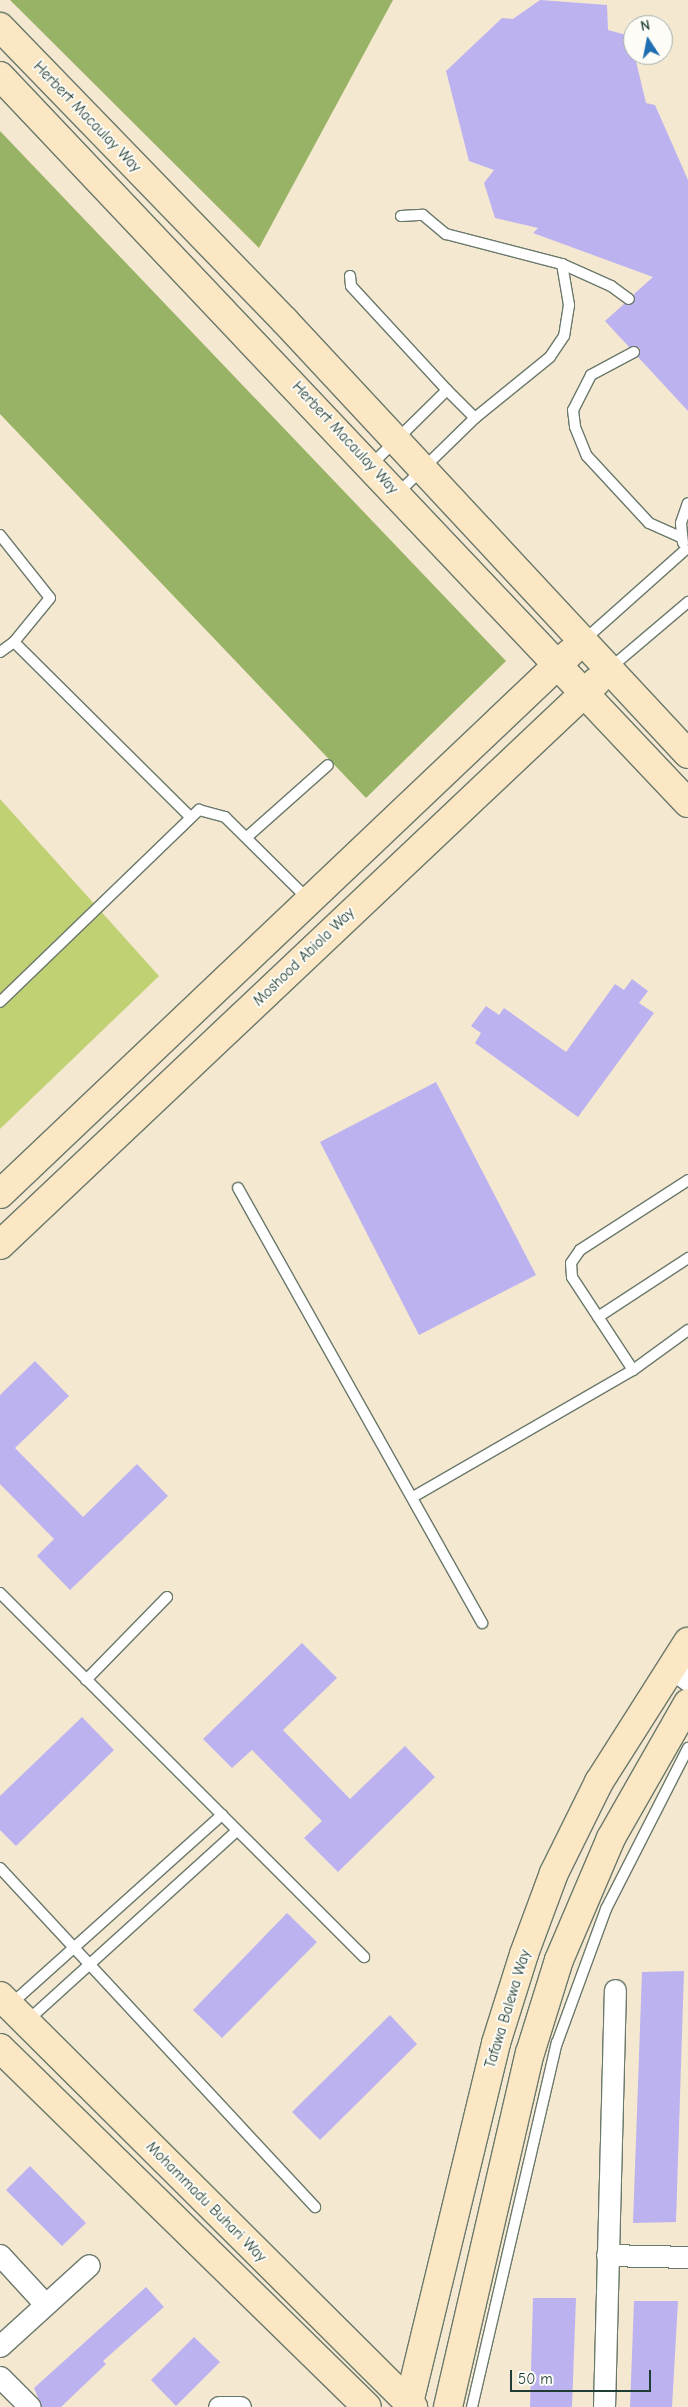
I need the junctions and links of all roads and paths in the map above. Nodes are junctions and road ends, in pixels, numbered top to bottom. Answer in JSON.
{"nodes":[{"id":1,"x":0,"y":27,"type":"edge"},
{"id":2,"x":0,"y":76,"type":"edge"},
{"id":3,"x":401,"y":216,"type":"dead end"},
{"id":4,"x":562,"y":264,"type":"junction"},
{"id":5,"x":350,"y":276,"type":"dead end"},
{"id":6,"x":629,"y":299,"type":"dead end"},
{"id":7,"x":634,"y":352,"type":"dead end"},
{"id":8,"x":448,"y":390,"type":"junction"},
{"id":9,"x":475,"y":418,"type":"junction"},
{"id":10,"x":396,"y":440,"type":"junction"},
{"id":11,"x":370,"y":465,"type":"junction"},
{"id":12,"x":422,"y":469,"type":"junction"},
{"id":13,"x":397,"y":494,"type":"junction"},
{"id":14,"x":688,"y":503,"type":"edge"},
{"id":15,"x":0,"y":535,"type":"edge"},
{"id":16,"x":681,"y":537,"type":"junction"},
{"id":17,"x":687,"y":553,"type":"edge"},
{"id":18,"x":688,"y":602,"type":"edge"},
{"id":19,"x":14,"y":642,"type":"junction"},
{"id":20,"x":582,"y":642,"type":"junction"},
{"id":21,"x":0,"y":652,"type":"edge"},
{"id":22,"x":556,"y":665,"type":"junction"},
{"id":23,"x":609,"y":670,"type":"junction"},
{"id":24,"x":582,"y":694,"type":"junction"},
{"id":25,"x":688,"y":754,"type":"edge"},
{"id":26,"x":328,"y":765,"type":"dead end"},
{"id":27,"x":688,"y":803,"type":"edge"},
{"id":28,"x":189,"y":816,"type":"junction"},
{"id":29,"x":248,"y":837,"type":"junction"},
{"id":30,"x":311,"y":901,"type":"junction"},
{"id":31,"x":0,"y":1002,"type":"edge"},
{"id":32,"x":105,"y":1096,"type":"junction"},
{"id":33,"x":130,"y":1122,"type":"junction"},
{"id":34,"x":688,"y":1180,"type":"edge"},
{"id":35,"x":238,"y":1188,"type":"dead end"},
{"id":36,"x":0,"y":1194,"type":"edge"},
{"id":37,"x":0,"y":1245,"type":"edge"},
{"id":38,"x":688,"y":1258,"type":"edge"},
{"id":39,"x":598,"y":1317,"type":"junction"},
{"id":40,"x":688,"y":1330,"type":"edge"},
{"id":41,"x":633,"y":1370,"type":"junction"},
{"id":42,"x":413,"y":1497,"type":"junction"},
{"id":43,"x":0,"y":1593,"type":"edge"},
{"id":44,"x":168,"y":1597,"type":"dead end"},
{"id":45,"x":482,"y":1623,"type":"dead end"},
{"id":46,"x":688,"y":1642,"type":"edge"},
{"id":47,"x":679,"y":1673,"type":"edge"},
{"id":48,"x":86,"y":1680,"type":"junction"},
{"id":49,"x":688,"y":1703,"type":"edge"},
{"id":50,"x":688,"y":1748,"type":"edge"},
{"id":51,"x":222,"y":1816,"type":"junction"},
{"id":52,"x":237,"y":1831,"type":"junction"},
{"id":53,"x":0,"y":1868,"type":"edge"},
{"id":54,"x":75,"y":1949,"type":"junction"},
{"id":55,"x":364,"y":1957,"type":"dead end"},
{"id":56,"x":90,"y":1964,"type":"junction"},
{"id":57,"x":615,"y":1990,"type":"dead end"},
{"id":58,"x":11,"y":2008,"type":"edge"},
{"id":59,"x":0,"y":2048,"type":"edge"},
{"id":60,"x":315,"y":2207,"type":"dead end"},
{"id":61,"x":607,"y":2255,"type":"junction"},
{"id":62,"x":0,"y":2256,"type":"edge"},
{"id":63,"x":688,"y":2257,"type":"edge"},
{"id":64,"x":89,"y":2265,"type":"dead end"},
{"id":65,"x":45,"y":2304,"type":"junction"},
{"id":66,"x":0,"y":2346,"type":"edge"},
{"id":67,"x":0,"y":2377,"type":"edge"},
{"id":68,"x":410,"y":2406,"type":"edge"},
{"id":69,"x":30,"y":2407,"type":"edge"},
{"id":70,"x":219,"y":2407,"type":"edge"},
{"id":71,"x":240,"y":2407,"type":"edge"},
{"id":72,"x":367,"y":2407,"type":"edge"},
{"id":73,"x":448,"y":2407,"type":"edge"},
{"id":74,"x":472,"y":2407,"type":"edge"},
{"id":75,"x":604,"y":2407,"type":"edge"}],
"edges":[{"from":1,"to":10,"type":"main road","name":"Herbert Macaulay Way"},
{"from":2,"to":11,"type":"main road","name":"Herbert Macaulay Way"},
{"from":3,"to":4,"type":"lane"},
{"from":4,"to":6,"type":"lane"},
{"from":4,"to":9,"type":"lane"},
{"from":5,"to":8,"type":"lane"},
{"from":7,"to":16,"type":"lane"},
{"from":8,"to":9,"type":"lane"},
{"from":8,"to":10,"type":"lane"},
{"from":9,"to":12,"type":"lane"},
{"from":10,"to":11,"type":"lane"},
{"from":10,"to":12,"type":"main road","name":"Herbert Macaulay Way"},
{"from":11,"to":13,"type":"main road","name":"Herbert Macaulay Way"},
{"from":12,"to":13,"type":"lane"},
{"from":12,"to":20,"type":"main road","name":"Herbert Macaulay Way"},
{"from":13,"to":22,"type":"main road","name":"Herbert Macaulay Way"},
{"from":14,"to":16,"type":"lane"},
{"from":15,"to":19,"type":"lane"},
{"from":16,"to":17,"type":"lane"},
{"from":17,"to":20,"type":"lane"},
{"from":18,"to":23,"type":"lane"},
{"from":19,"to":21,"type":"lane"},
{"from":19,"to":28,"type":"lane"},
{"from":20,"to":22,"type":"main road"},
{"from":20,"to":23,"type":"main road","name":"Herbert Macaulay Way"},
{"from":22,"to":24,"type":"main road","name":"Herbert Macaulay Way"},
{"from":22,"to":30,"type":"main road"},
{"from":23,"to":24,"type":"main road","name":"Moshood Abiola Way"},
{"from":23,"to":25,"type":"main road","name":"Herbert Macaulay Way"},
{"from":24,"to":27,"type":"main road","name":"Herbert Macaulay Way"},
{"from":24,"to":33,"type":"main road","name":"Moshood Abiola Way"},
{"from":26,"to":29,"type":"lane"},
{"from":28,"to":29,"type":"lane"},
{"from":28,"to":31,"type":"lane"},
{"from":29,"to":30,"type":"lane"},
{"from":30,"to":32,"type":"main road"},
{"from":32,"to":33,"type":"main road"},
{"from":32,"to":36,"type":"main road"},
{"from":33,"to":37,"type":"main road","name":"Moshood Abiola Way"},
{"from":34,"to":39,"type":"lane"},
{"from":35,"to":42,"type":"lane"},
{"from":38,"to":39,"type":"lane"},
{"from":39,"to":41,"type":"lane"},
{"from":40,"to":41,"type":"lane"},
{"from":41,"to":42,"type":"lane"},
{"from":42,"to":45,"type":"lane"},
{"from":43,"to":48,"type":"lane"},
{"from":44,"to":48,"type":"lane"},
{"from":46,"to":47,"type":"main road","name":"Tafawa Balewa Way"},
{"from":47,"to":68,"type":"main road","name":"Tafawa Balewa Way"},
{"from":48,"to":51,"type":"lane"},
{"from":49,"to":73,"type":"main road"},
{"from":50,"to":74,"type":"lane"},
{"from":51,"to":52,"type":"lane"},
{"from":51,"to":54,"type":"lane"},
{"from":52,"to":55,"type":"lane"},
{"from":52,"to":56,"type":"lane"},
{"from":53,"to":54,"type":"lane"},
{"from":54,"to":56,"type":"lane"},
{"from":54,"to":58,"type":"lane"},
{"from":56,"to":58,"type":"lane"},
{"from":56,"to":60,"type":"lane"},
{"from":57,"to":61,"type":"street"},
{"from":58,"to":68,"type":"main road","name":"Mohammadu Buhari Way"},
{"from":59,"to":72,"type":"main road"},
{"from":61,"to":63,"type":"street"},
{"from":61,"to":75,"type":"street"},
{"from":62,"to":65,"type":"street"},
{"from":64,"to":65,"type":"street"},
{"from":65,"to":66,"type":"street"},
{"from":67,"to":69,"type":"street"},
{"from":70,"to":71,"type":"street"}]}
